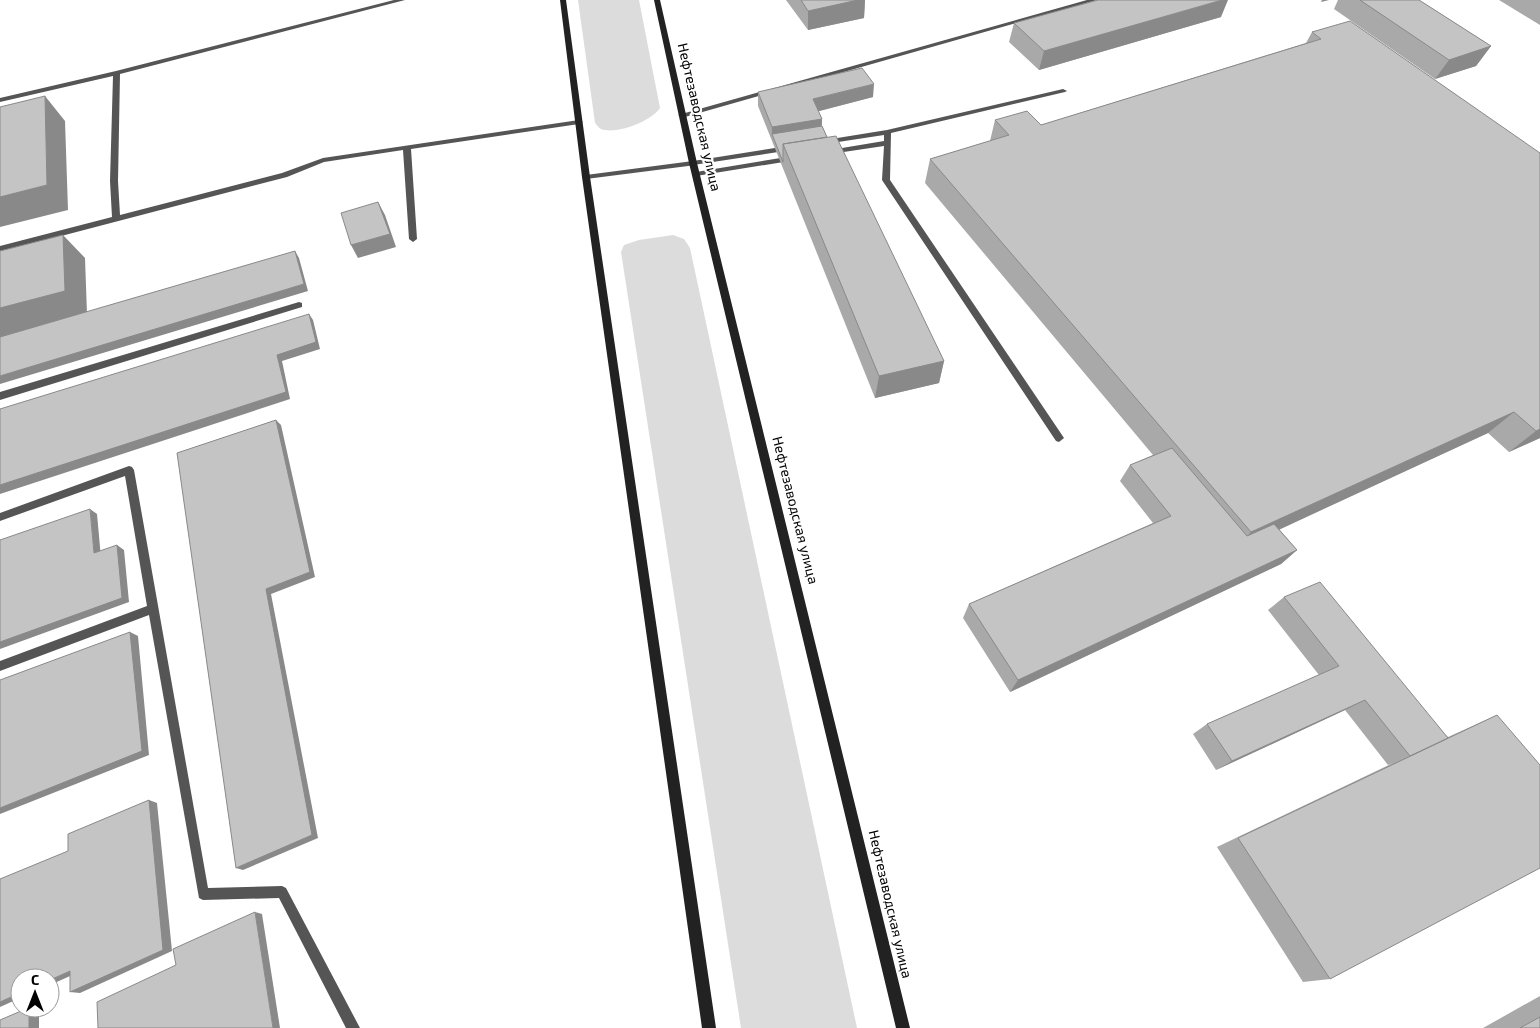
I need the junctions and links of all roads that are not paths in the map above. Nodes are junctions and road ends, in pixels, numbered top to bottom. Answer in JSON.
{"nodes":[{"id":1,"x":402,"y":0,"type":"edge"},
{"id":2,"x":563,"y":0,"type":"edge"},
{"id":3,"x":656,"y":0,"type":"edge"},
{"id":4,"x":1094,"y":0,"type":"edge"},
{"id":5,"x":117,"y":73,"type":"junction"},
{"id":6,"x":1063,"y":91,"type":"dead end"},
{"id":7,"x":0,"y":100,"type":"edge"},
{"id":8,"x":682,"y":115,"type":"junction"},
{"id":9,"x":579,"y":122,"type":"junction"},
{"id":10,"x":887,"y":132,"type":"junction"},
{"id":11,"x":819,"y":143,"type":"edge"},
{"id":12,"x":888,"y":143,"type":"junction"},
{"id":13,"x":800,"y":146,"type":"edge"},
{"id":14,"x":407,"y":148,"type":"junction"},
{"id":15,"x":821,"y":154,"type":"edge"},
{"id":16,"x":802,"y":157,"type":"edge"},
{"id":17,"x":693,"y":163,"type":"junction"},
{"id":18,"x":696,"y":174,"type":"junction"},
{"id":19,"x":586,"y":177,"type":"junction"},
{"id":20,"x":116,"y":218,"type":"junction"},
{"id":21,"x":412,"y":239,"type":"dead end"},
{"id":22,"x":0,"y":249,"type":"edge"},
{"id":23,"x":299,"y":305,"type":"dead end"},
{"id":24,"x":0,"y":396,"type":"edge"},
{"id":25,"x":1059,"y":438,"type":"dead end"},
{"id":26,"x":0,"y":518,"type":"edge"},
{"id":27,"x":153,"y":609,"type":"junction"},
{"id":28,"x":0,"y":666,"type":"edge"},
{"id":29,"x":353,"y":1028,"type":"edge"},
{"id":30,"x":710,"y":1028,"type":"edge"},
{"id":31,"x":903,"y":1028,"type":"edge"}],
"edges":[{"from":1,"to":5,"type":"street"},
{"from":2,"to":9,"type":"main road"},
{"from":3,"to":8,"type":"main road","name":"Нефтезаводская улица"},
{"from":4,"to":8,"type":"street"},
{"from":5,"to":7,"type":"street"},
{"from":5,"to":20,"type":"street"},
{"from":6,"to":10,"type":"street"},
{"from":8,"to":17,"type":"main road","name":"Нефтезаводская улица"},
{"from":9,"to":14,"type":"street"},
{"from":9,"to":19,"type":"main road"},
{"from":10,"to":11,"type":"street"},
{"from":10,"to":12,"type":"street"},
{"from":12,"to":15,"type":"street"},
{"from":12,"to":25,"type":"street"},
{"from":13,"to":17,"type":"street"},
{"from":14,"to":20,"type":"street"},
{"from":14,"to":21,"type":"street"},
{"from":16,"to":18,"type":"street"},
{"from":17,"to":18,"type":"main road","name":"Нефтезаводская улица"},
{"from":17,"to":19,"type":"street"},
{"from":18,"to":31,"type":"main road","name":"Нефтезаводская улица"},
{"from":19,"to":30,"type":"main road"},
{"from":20,"to":22,"type":"street"},
{"from":23,"to":24,"type":"street"},
{"from":26,"to":27,"type":"street"},
{"from":27,"to":28,"type":"street"},
{"from":27,"to":29,"type":"street"}]}
